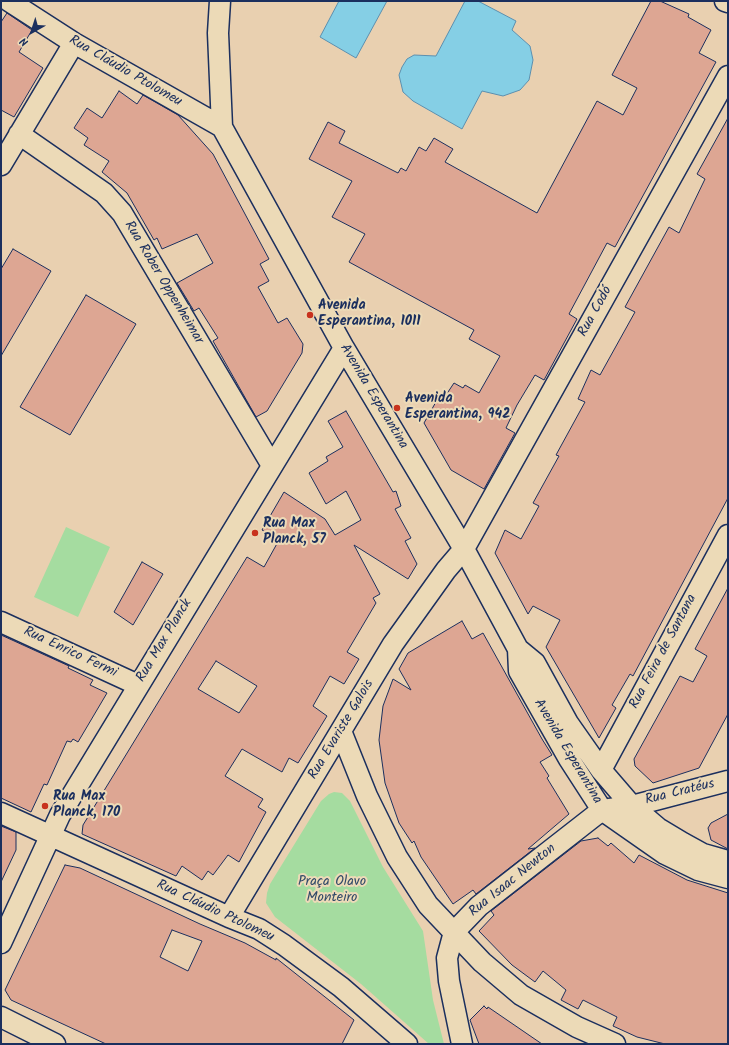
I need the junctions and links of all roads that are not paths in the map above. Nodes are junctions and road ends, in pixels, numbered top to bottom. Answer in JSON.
{"nodes":[{"id":1,"x":9,"y":1,"type":"edge"},
{"id":2,"x":220,"y":1,"type":"edge"},
{"id":3,"x":725,"y":1,"type":"edge"},
{"id":4,"x":728,"y":2,"type":"edge"},
{"id":5,"x":74,"y":43,"type":"junction"},
{"id":6,"x":728,"y":76,"type":"edge"},
{"id":7,"x":222,"y":127,"type":"junction"},
{"id":8,"x":19,"y":134,"type":"junction"},
{"id":9,"x":1,"y":165,"type":"edge"},
{"id":10,"x":344,"y":348,"type":"junction"},
{"id":11,"x":271,"y":464,"type":"junction"},
{"id":12,"x":728,"y":534,"type":"edge"},
{"id":13,"x":464,"y":549,"type":"junction"},
{"id":14,"x":1,"y":622,"type":"edge"},
{"id":15,"x":518,"y":649,"type":"junction"},
{"id":16,"x":138,"y":685,"type":"junction"},
{"id":17,"x":341,"y":731,"type":"junction"},
{"id":18,"x":601,"y":770,"type":"junction"},
{"id":19,"x":728,"y":781,"type":"edge"},
{"id":20,"x":632,"y":806,"type":"junction"},
{"id":21,"x":602,"y":810,"type":"junction"},
{"id":22,"x":1,"y":813,"type":"edge"},
{"id":23,"x":50,"y":836,"type":"junction"},
{"id":24,"x":728,"y":861,"type":"edge"},
{"id":25,"x":728,"y":878,"type":"edge"},
{"id":26,"x":229,"y":917,"type":"junction"},
{"id":27,"x":454,"y":932,"type":"junction"},
{"id":28,"x":1,"y":943,"type":"edge"},
{"id":29,"x":1,"y":1017,"type":"edge"},
{"id":30,"x":55,"y":1044,"type":"edge"},
{"id":31,"x":407,"y":1044,"type":"edge"},
{"id":32,"x":462,"y":1044,"type":"edge"},
{"id":33,"x":615,"y":1044,"type":"edge"}],
"edges":[{"from":1,"to":5,"type":"street","name":"Rua Cláudio Ptolomeu"},
{"from":2,"to":7,"type":"street","name":"Avenida Esperantina"},
{"from":3,"to":4,"type":"street"},
{"from":5,"to":7,"type":"street","name":"Rua Cláudio Ptolomeu"},
{"from":5,"to":8,"type":"street"},
{"from":6,"to":13,"type":"street","name":"Rua Codó"},
{"from":7,"to":10,"type":"street","name":"Avenida Esperantina"},
{"from":8,"to":9,"type":"street"},
{"from":8,"to":11,"type":"street","name":"Rua Rober Oppenheimar"},
{"from":10,"to":11,"type":"street","name":"Rua Max Planck"},
{"from":10,"to":13,"type":"street","name":"Avenida Esperantina"},
{"from":11,"to":16,"type":"street","name":"Rua Max Planck"},
{"from":12,"to":18,"type":"street","name":"Rua Feira de Santana"},
{"from":13,"to":15,"type":"street","name":"Avenida Esperantina"},
{"from":13,"to":17,"type":"street","name":"Rua Evariste Galois"},
{"from":14,"to":16,"type":"street","name":"Rua Enrico Fermi"},
{"from":15,"to":18,"type":"street","name":"Avenida Esperantina"},
{"from":15,"to":21,"type":"street","name":"Avenida Esperantina"},
{"from":16,"to":23,"type":"street","name":"Rua Max Planck"},
{"from":17,"to":26,"type":"street","name":"Rua Evariste Galois"},
{"from":17,"to":27,"type":"street"},
{"from":18,"to":20,"type":"street","name":"Avenida Esperantina"},
{"from":19,"to":20,"type":"street","name":"Rua Cratéus"},
{"from":20,"to":21,"type":"street"},
{"from":20,"to":24,"type":"street","name":"Avenida Esperantina"},
{"from":21,"to":25,"type":"street","name":"Avenida Esperantina"},
{"from":21,"to":27,"type":"street","name":"Rua Isaac Newton"},
{"from":22,"to":23,"type":"street","name":"Rua Cláudio Ptolomeu"},
{"from":23,"to":26,"type":"street","name":"Rua Cláudio Ptolomeu"},
{"from":23,"to":28,"type":"street","name":"Rua Max Planck"},
{"from":26,"to":31,"type":"street","name":"Rua Cláudio Ptolomeu"},
{"from":27,"to":32,"type":"street","name":"Rua Isaac Newton"},
{"from":27,"to":33,"type":"street"},
{"from":29,"to":30,"type":"street"}]}
